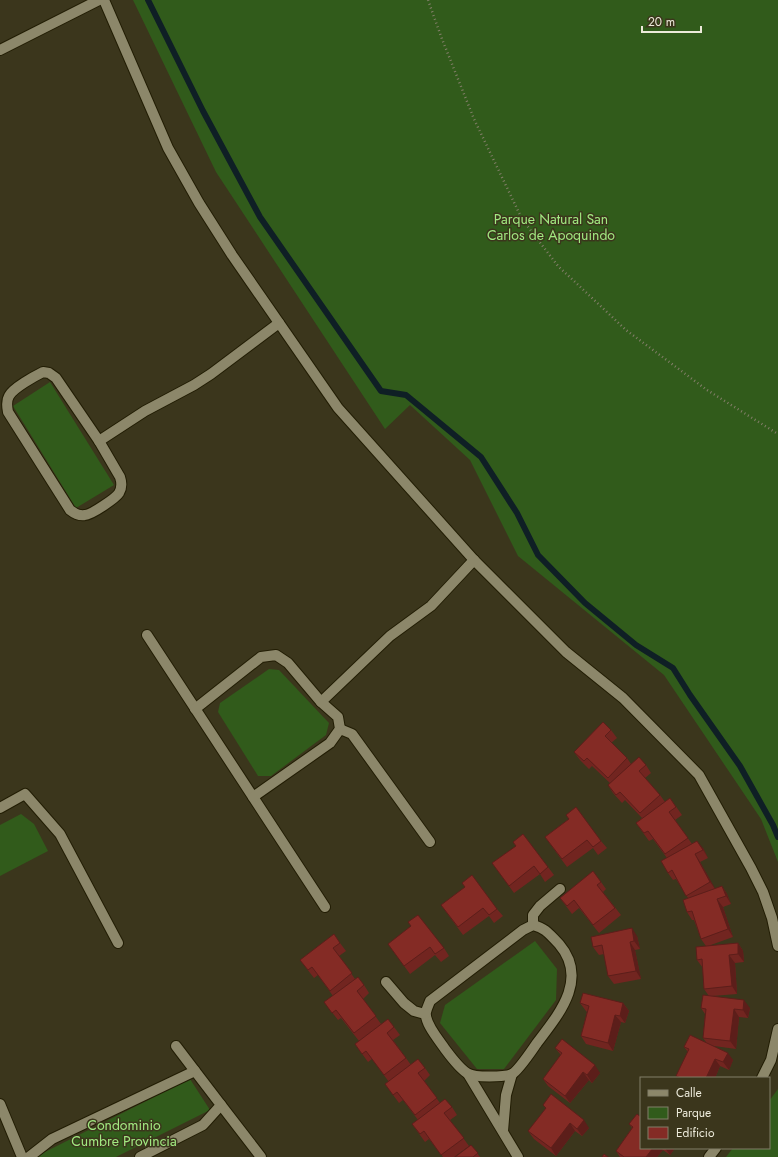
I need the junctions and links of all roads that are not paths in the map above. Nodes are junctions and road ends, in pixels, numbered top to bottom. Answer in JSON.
{"nodes":[{"id":1,"x":99,"y":0,"type":"edge"},
{"id":2,"x":104,"y":0,"type":"edge"},
{"id":3,"x":0,"y":50,"type":"edge"},
{"id":4,"x":279,"y":324,"type":"junction"},
{"id":5,"x":99,"y":441,"type":"junction"},
{"id":6,"x":474,"y":560,"type":"junction"},
{"id":7,"x":146,"y":634,"type":"dead end"},
{"id":8,"x":322,"y":702,"type":"junction"},
{"id":9,"x":196,"y":709,"type":"junction"},
{"id":10,"x":340,"y":729,"type":"junction"},
{"id":11,"x":253,"y":797,"type":"junction"},
{"id":12,"x":0,"y":808,"type":"edge"},
{"id":13,"x":430,"y":842,"type":"dead end"},
{"id":14,"x":560,"y":889,"type":"dead end"},
{"id":15,"x":325,"y":907,"type":"dead end"},
{"id":16,"x":533,"y":925,"type":"junction"},
{"id":17,"x":118,"y":943,"type":"dead end"},
{"id":18,"x":778,"y":946,"type":"edge"},
{"id":19,"x":386,"y":982,"type":"dead end"},
{"id":20,"x":425,"y":1014,"type":"junction"},
{"id":21,"x":778,"y":1029,"type":"edge"},
{"id":22,"x":176,"y":1046,"type":"dead end"},
{"id":23,"x":195,"y":1071,"type":"junction"},
{"id":24,"x":468,"y":1074,"type":"junction"},
{"id":25,"x":512,"y":1074,"type":"junction"},
{"id":26,"x":762,"y":1077,"type":"edge"},
{"id":27,"x":0,"y":1104,"type":"edge"},
{"id":28,"x":221,"y":1105,"type":"junction"},
{"id":29,"x":503,"y":1131,"type":"junction"},
{"id":30,"x":715,"y":1149,"type":"edge"},
{"id":31,"x":22,"y":1157,"type":"edge"},
{"id":32,"x":29,"y":1157,"type":"edge"},
{"id":33,"x":140,"y":1157,"type":"edge"},
{"id":34,"x":261,"y":1157,"type":"edge"},
{"id":35,"x":518,"y":1157,"type":"edge"},
{"id":36,"x":709,"y":1157,"type":"edge"}],
"edges":[{"from":1,"to":3,"type":"street"},
{"from":2,"to":4,"type":"street"},
{"from":4,"to":5,"type":"street"},
{"from":4,"to":6,"type":"street"},
{"from":5,"to":5,"type":"street"},
{"from":6,"to":8,"type":"street"},
{"from":6,"to":18,"type":"street"},
{"from":7,"to":9,"type":"street"},
{"from":8,"to":9,"type":"street"},
{"from":8,"to":10,"type":"street"},
{"from":9,"to":11,"type":"street"},
{"from":10,"to":11,"type":"street"},
{"from":10,"to":13,"type":"street"},
{"from":11,"to":15,"type":"street"},
{"from":12,"to":17,"type":"street"},
{"from":14,"to":16,"type":"street"},
{"from":16,"to":20,"type":"street"},
{"from":16,"to":25,"type":"street"},
{"from":19,"to":20,"type":"street"},
{"from":20,"to":24,"type":"street"},
{"from":21,"to":26,"type":"street"},
{"from":22,"to":23,"type":"street"},
{"from":23,"to":28,"type":"street"},
{"from":23,"to":32,"type":"street"},
{"from":24,"to":25,"type":"street"},
{"from":24,"to":29,"type":"street"},
{"from":25,"to":29,"type":"street"},
{"from":27,"to":31,"type":"street"},
{"from":28,"to":33,"type":"street"},
{"from":28,"to":34,"type":"street"},
{"from":29,"to":35,"type":"street"},
{"from":30,"to":36,"type":"street"}]}
